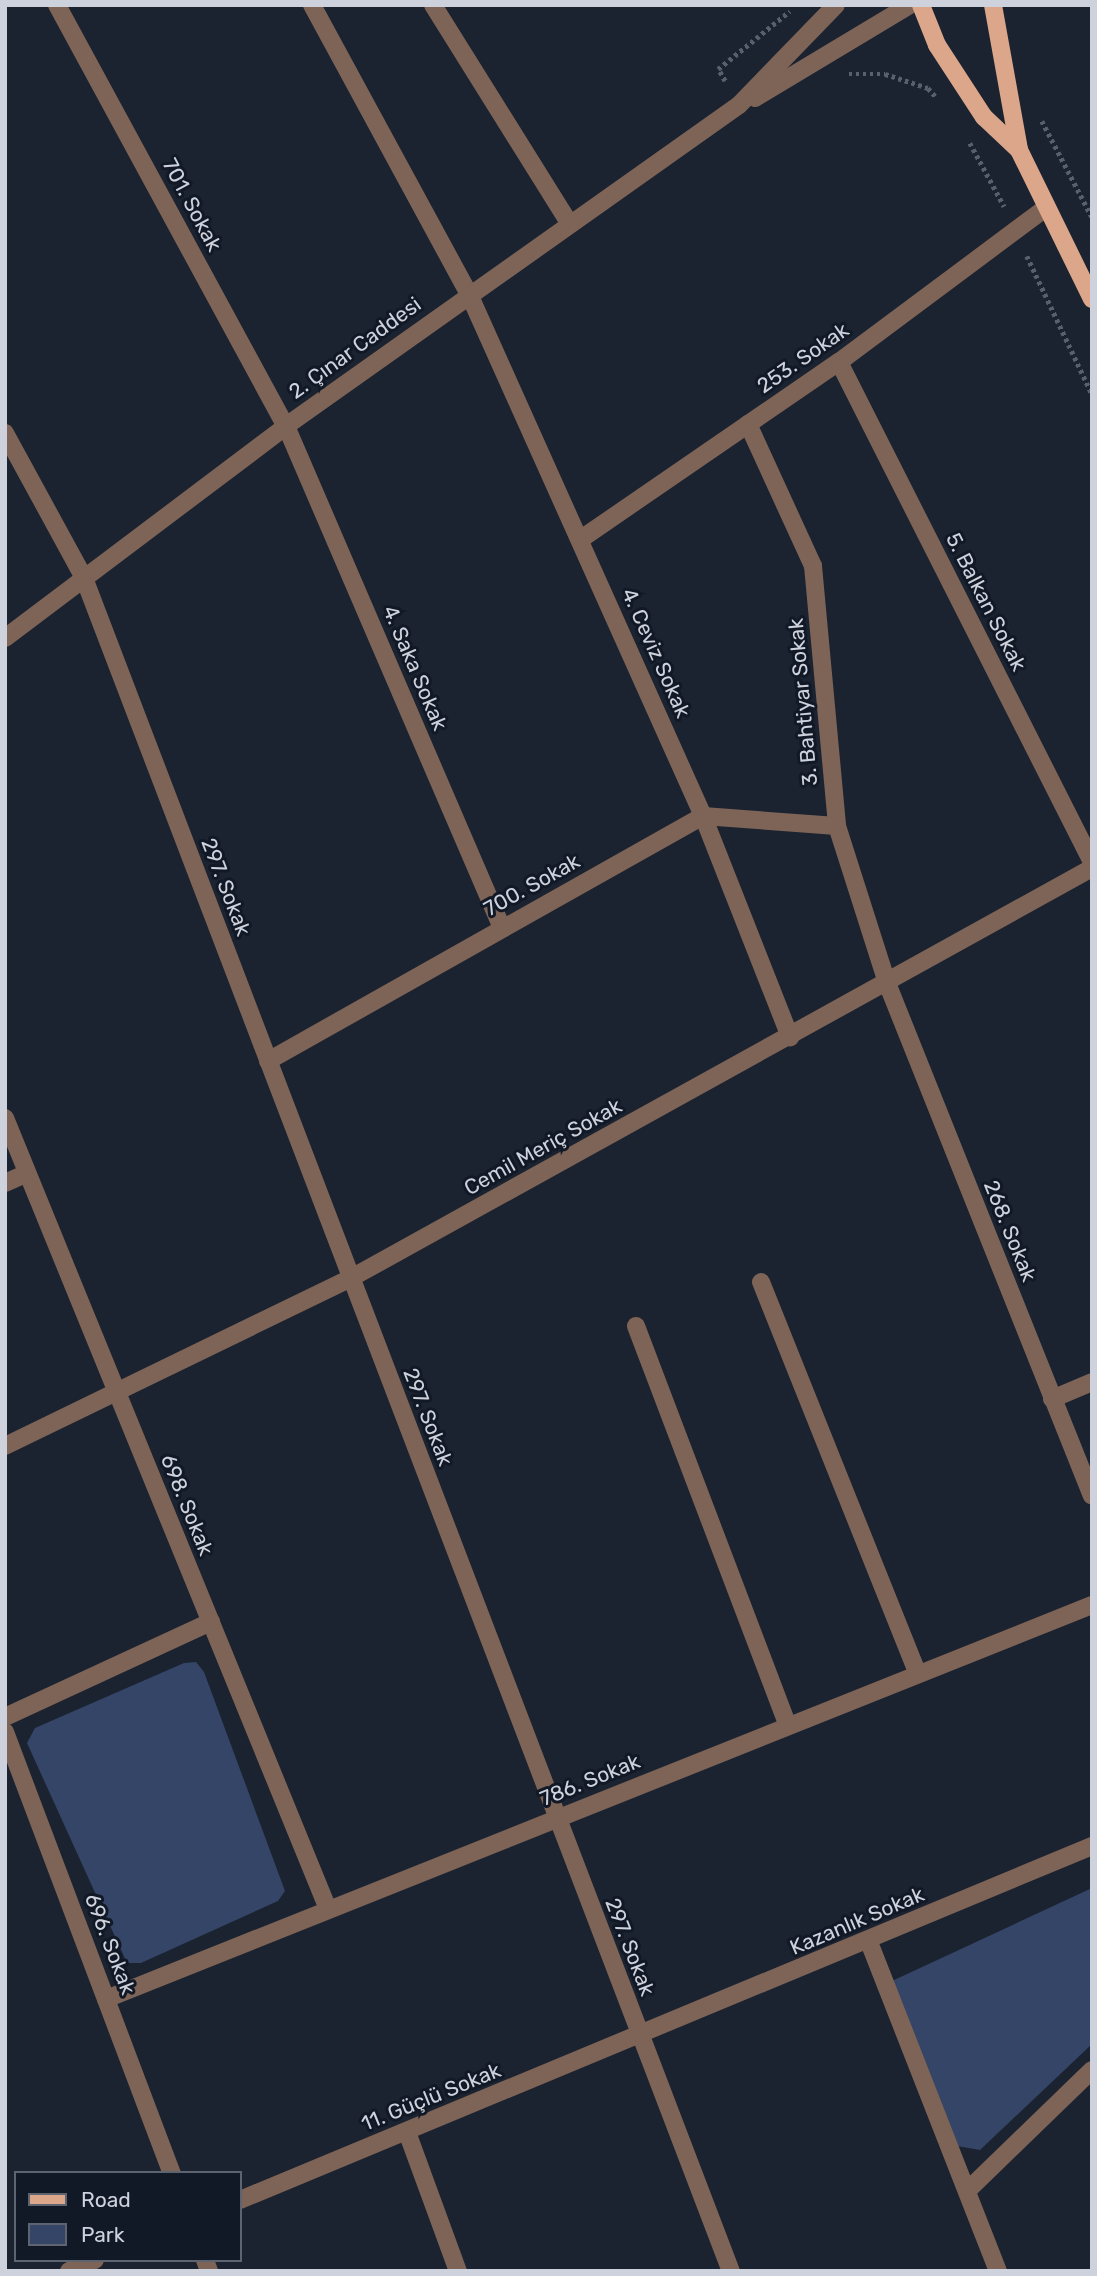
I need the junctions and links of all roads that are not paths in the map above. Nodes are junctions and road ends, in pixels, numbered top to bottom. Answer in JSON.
{"nodes":[{"id":1,"x":57,"y":5,"type":"edge"},
{"id":2,"x":312,"y":5,"type":"edge"},
{"id":3,"x":433,"y":5,"type":"edge"},
{"id":4,"x":836,"y":5,"type":"edge"},
{"id":5,"x":910,"y":5,"type":"edge"},
{"id":6,"x":921,"y":5,"type":"edge"},
{"id":7,"x":993,"y":5,"type":"edge"},
{"id":8,"x":739,"y":105,"type":"junction"},
{"id":9,"x":1019,"y":150,"type":"junction"},
{"id":10,"x":1047,"y":207,"type":"junction"},
{"id":11,"x":569,"y":223,"type":"junction"},
{"id":12,"x":469,"y":294,"type":"junction"},
{"id":13,"x":1092,"y":299,"type":"edge"},
{"id":14,"x":839,"y":362,"type":"junction"},
{"id":15,"x":748,"y":424,"type":"junction"},
{"id":16,"x":286,"y":426,"type":"junction"},
{"id":17,"x":5,"y":433,"type":"edge"},
{"id":18,"x":581,"y":539,"type":"junction"},
{"id":19,"x":84,"y":578,"type":"junction"},
{"id":20,"x":5,"y":638,"type":"edge"},
{"id":21,"x":703,"y":816,"type":"junction"},
{"id":22,"x":837,"y":826,"type":"junction"},
{"id":23,"x":1092,"y":865,"type":"edge"},
{"id":24,"x":502,"y":928,"type":"junction"},
{"id":25,"x":887,"y":983,"type":"junction"},
{"id":26,"x":790,"y":1037,"type":"junction"},
{"id":27,"x":268,"y":1061,"type":"junction"},
{"id":28,"x":5,"y":1118,"type":"edge"},
{"id":29,"x":27,"y":1173,"type":"junction"},
{"id":30,"x":5,"y":1183,"type":"edge"},
{"id":31,"x":351,"y":1278,"type":"junction"},
{"id":32,"x":761,"y":1282,"type":"dead end"},
{"id":33,"x":636,"y":1326,"type":"dead end"},
{"id":34,"x":1092,"y":1382,"type":"edge"},
{"id":35,"x":117,"y":1395,"type":"junction"},
{"id":36,"x":1052,"y":1399,"type":"junction"},
{"id":37,"x":5,"y":1446,"type":"edge"},
{"id":38,"x":1092,"y":1496,"type":"edge"},
{"id":39,"x":1092,"y":1605,"type":"edge"},
{"id":40,"x":211,"y":1622,"type":"junction"},
{"id":41,"x":916,"y":1672,"type":"junction"},
{"id":42,"x":5,"y":1717,"type":"edge"},
{"id":43,"x":787,"y":1724,"type":"junction"},
{"id":44,"x":5,"y":1732,"type":"edge"},
{"id":45,"x":556,"y":1818,"type":"junction"},
{"id":46,"x":1092,"y":1846,"type":"edge"},
{"id":47,"x":328,"y":1909,"type":"junction"},
{"id":48,"x":869,"y":1942,"type":"junction"},
{"id":49,"x":106,"y":1999,"type":"junction"},
{"id":50,"x":639,"y":2036,"type":"junction"},
{"id":51,"x":1092,"y":2070,"type":"edge"},
{"id":52,"x":407,"y":2132,"type":"junction"},
{"id":53,"x":171,"y":2171,"type":"edge"},
{"id":54,"x":967,"y":2191,"type":"junction"},
{"id":55,"x":242,"y":2199,"type":"edge"},
{"id":56,"x":90,"y":2262,"type":"edge"},
{"id":57,"x":69,"y":2271,"type":"edge"},
{"id":58,"x":458,"y":2271,"type":"edge"},
{"id":59,"x":731,"y":2271,"type":"edge"},
{"id":60,"x":998,"y":2271,"type":"edge"}],
"edges":[{"from":1,"to":16,"type":"street","name":"701. Sokak"},
{"from":2,"to":12,"type":"street","name":"4. Ceviz Sokak"},
{"from":3,"to":11,"type":"street"},
{"from":4,"to":8,"type":"street"},
{"from":5,"to":8,"type":"street"},
{"from":6,"to":9,"type":"main road"},
{"from":7,"to":9,"type":"main road"},
{"from":8,"to":11,"type":"street","name":"2. Çınar Caddesi"},
{"from":9,"to":10,"type":"main road"},
{"from":10,"to":13,"type":"main road"},
{"from":10,"to":14,"type":"street","name":"253. Sokak"},
{"from":11,"to":12,"type":"street","name":"2. Çınar Caddesi"},
{"from":12,"to":16,"type":"street","name":"2. Çınar Caddesi"},
{"from":12,"to":18,"type":"street","name":"4. Ceviz Sokak"},
{"from":14,"to":15,"type":"street","name":"253. Sokak"},
{"from":14,"to":23,"type":"street","name":"5. Balkan Sokak"},
{"from":15,"to":18,"type":"street","name":"253. Sokak"},
{"from":15,"to":22,"type":"street","name":"3. Bahtiyar Sokak"},
{"from":16,"to":19,"type":"street","name":"2. Çınar Caddesi"},
{"from":16,"to":24,"type":"street","name":"4. Saka Sokak"},
{"from":17,"to":19,"type":"street","name":"297. Sokak"},
{"from":18,"to":21,"type":"street","name":"4. Ceviz Sokak"},
{"from":19,"to":20,"type":"street","name":"2. Çınar Caddesi"},
{"from":19,"to":27,"type":"street","name":"297. Sokak"},
{"from":21,"to":22,"type":"street"},
{"from":21,"to":24,"type":"street","name":"700. Sokak"},
{"from":21,"to":26,"type":"street","name":"4. Ceviz Sokak"},
{"from":22,"to":25,"type":"street","name":"3. Bahtiyar Sokak"},
{"from":23,"to":25,"type":"street","name":"Cemil Meriç Sokak"},
{"from":24,"to":27,"type":"street","name":"700. Sokak"},
{"from":25,"to":26,"type":"street","name":"Cemil Meriç Sokak"},
{"from":25,"to":36,"type":"street","name":"268. Sokak"},
{"from":26,"to":31,"type":"street","name":"Cemil Meriç Sokak"},
{"from":27,"to":31,"type":"street","name":"297. Sokak"},
{"from":28,"to":29,"type":"street","name":"698. Sokak"},
{"from":29,"to":30,"type":"street"},
{"from":29,"to":35,"type":"street","name":"698. Sokak"},
{"from":31,"to":35,"type":"street","name":"Cemil Meriç Sokak"},
{"from":31,"to":45,"type":"street","name":"297. Sokak"},
{"from":32,"to":41,"type":"street"},
{"from":33,"to":43,"type":"street"},
{"from":34,"to":36,"type":"street"},
{"from":35,"to":37,"type":"street","name":"Cemil Meriç Sokak"},
{"from":35,"to":40,"type":"street","name":"698. Sokak"},
{"from":36,"to":38,"type":"street","name":"268. Sokak"},
{"from":39,"to":41,"type":"street","name":"786. Sokak"},
{"from":40,"to":42,"type":"street"},
{"from":40,"to":47,"type":"street","name":"698. Sokak"},
{"from":41,"to":43,"type":"street","name":"786. Sokak"},
{"from":43,"to":45,"type":"street","name":"786. Sokak"},
{"from":44,"to":49,"type":"street","name":"696. Sokak"},
{"from":45,"to":47,"type":"street","name":"786. Sokak"},
{"from":45,"to":50,"type":"street","name":"297. Sokak"},
{"from":46,"to":48,"type":"street","name":"Kazanlık Sokak"},
{"from":47,"to":49,"type":"street","name":"786. Sokak"},
{"from":48,"to":50,"type":"street","name":"Kazanlık Sokak"},
{"from":48,"to":54,"type":"street"},
{"from":49,"to":53,"type":"street","name":"696. Sokak"},
{"from":50,"to":52,"type":"street","name":"11. Güçlü Sokak"},
{"from":50,"to":59,"type":"street","name":"297. Sokak"},
{"from":51,"to":54,"type":"street"},
{"from":52,"to":55,"type":"street","name":"11. Güçlü Sokak"},
{"from":52,"to":58,"type":"street"},
{"from":54,"to":60,"type":"street"},
{"from":56,"to":57,"type":"street"}]}
